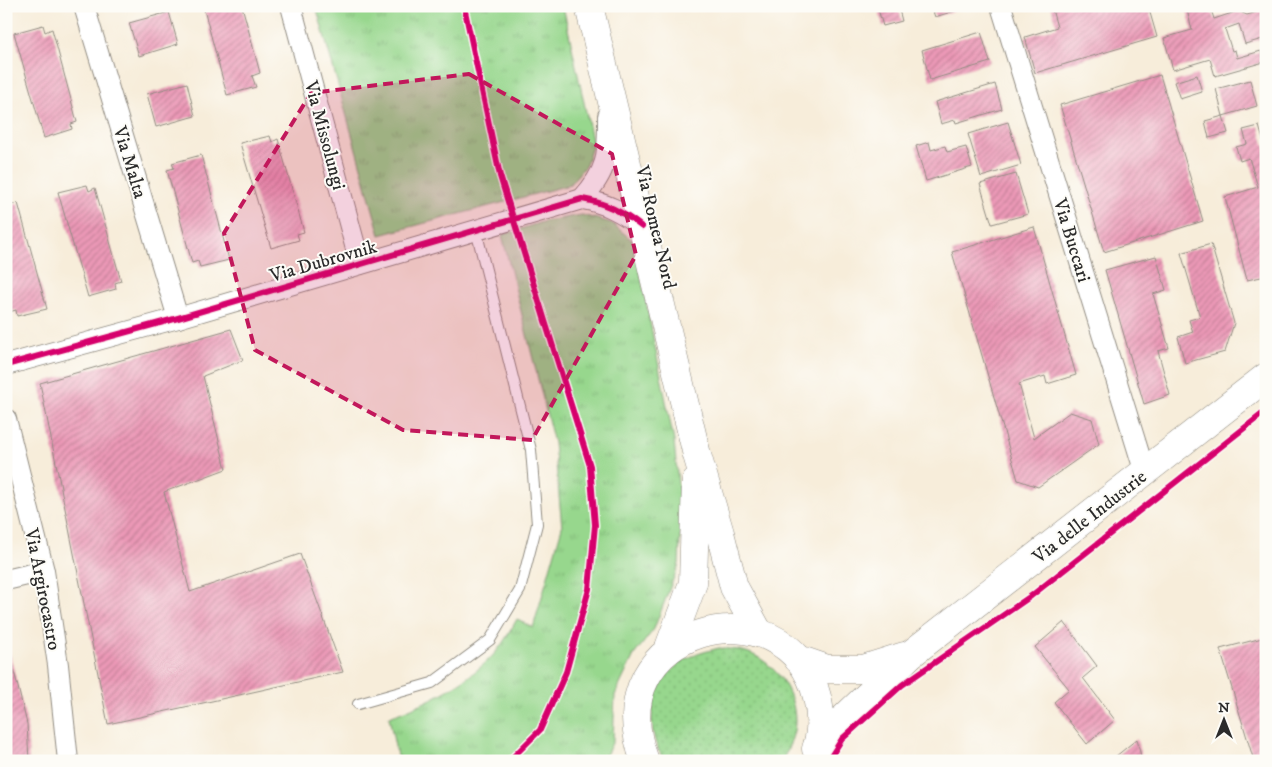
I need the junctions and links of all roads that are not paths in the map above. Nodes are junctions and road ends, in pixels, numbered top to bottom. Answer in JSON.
{"nodes":[{"id":1,"x":84,"y":6,"type":"edge"},
{"id":2,"x":291,"y":6,"type":"edge"},
{"id":3,"x":589,"y":6,"type":"edge"},
{"id":4,"x":1001,"y":6,"type":"edge"},
{"id":5,"x":608,"y":84,"type":"junction"},
{"id":6,"x":582,"y":199,"type":"junction"},
{"id":7,"x":642,"y":227,"type":"junction"},
{"id":8,"x":476,"y":230,"type":"junction"},
{"id":9,"x":360,"y":264,"type":"junction"},
{"id":10,"x":178,"y":318,"type":"junction"},
{"id":11,"x":6,"y":365,"type":"edge"},
{"id":12,"x":1266,"y":377,"type":"edge"},
{"id":13,"x":6,"y":419,"type":"edge"},
{"id":14,"x":697,"y":455,"type":"junction"},
{"id":15,"x":1144,"y":473,"type":"junction"},
{"id":16,"x":44,"y":571,"type":"junction"},
{"id":17,"x":6,"y":580,"type":"edge"},
{"id":18,"x":759,"y":633,"type":"junction"},
{"id":19,"x":668,"y":650,"type":"junction"},
{"id":20,"x":910,"y":654,"type":"junction"},
{"id":21,"x":798,"y":659,"type":"junction"},
{"id":22,"x":358,"y":704,"type":"dead end"},
{"id":23,"x":815,"y":752,"type":"edge"},
{"id":24,"x":636,"y":754,"type":"edge"},
{"id":25,"x":68,"y":761,"type":"edge"}],
"edges":[{"from":1,"to":10,"type":"street","name":"Via Malta"},
{"from":2,"to":9,"type":"street","name":"Via Missolungi"},
{"from":3,"to":5,"type":"street","name":"Via Romea Nord"},
{"from":4,"to":15,"type":"street","name":"Via Buccari"},
{"from":5,"to":6,"type":"street"},
{"from":5,"to":7,"type":"street","name":"Via Romea Nord"},
{"from":6,"to":7,"type":"street","name":"Via Dubrovnik"},
{"from":6,"to":8,"type":"street","name":"Via Dubrovnik"},
{"from":7,"to":14,"type":"street","name":"Via Romea Nord"},
{"from":8,"to":9,"type":"street","name":"Via Dubrovnik"},
{"from":8,"to":22,"type":"lane"},
{"from":9,"to":10,"type":"street","name":"Via Dubrovnik"},
{"from":10,"to":11,"type":"street","name":"Via Dubrovnik"},
{"from":12,"to":15,"type":"street","name":"Via delle Industrie"},
{"from":13,"to":16,"type":"street","name":"Via Argirocastro"},
{"from":14,"to":18,"type":"street","name":"Via Romea Nord"},
{"from":14,"to":19,"type":"street","name":"Via Romea Nord"},
{"from":15,"to":20,"type":"street","name":"Via delle Industrie"},
{"from":16,"to":17,"type":"street"},
{"from":16,"to":25,"type":"street","name":"Via Argirocastro"},
{"from":18,"to":19,"type":"street"},
{"from":18,"to":21,"type":"street"},
{"from":19,"to":24,"type":"street"},
{"from":20,"to":21,"type":"street","name":"Via delle Industrie"},
{"from":20,"to":23,"type":"street","name":"Via delle Industrie"},
{"from":21,"to":23,"type":"street"}]}
